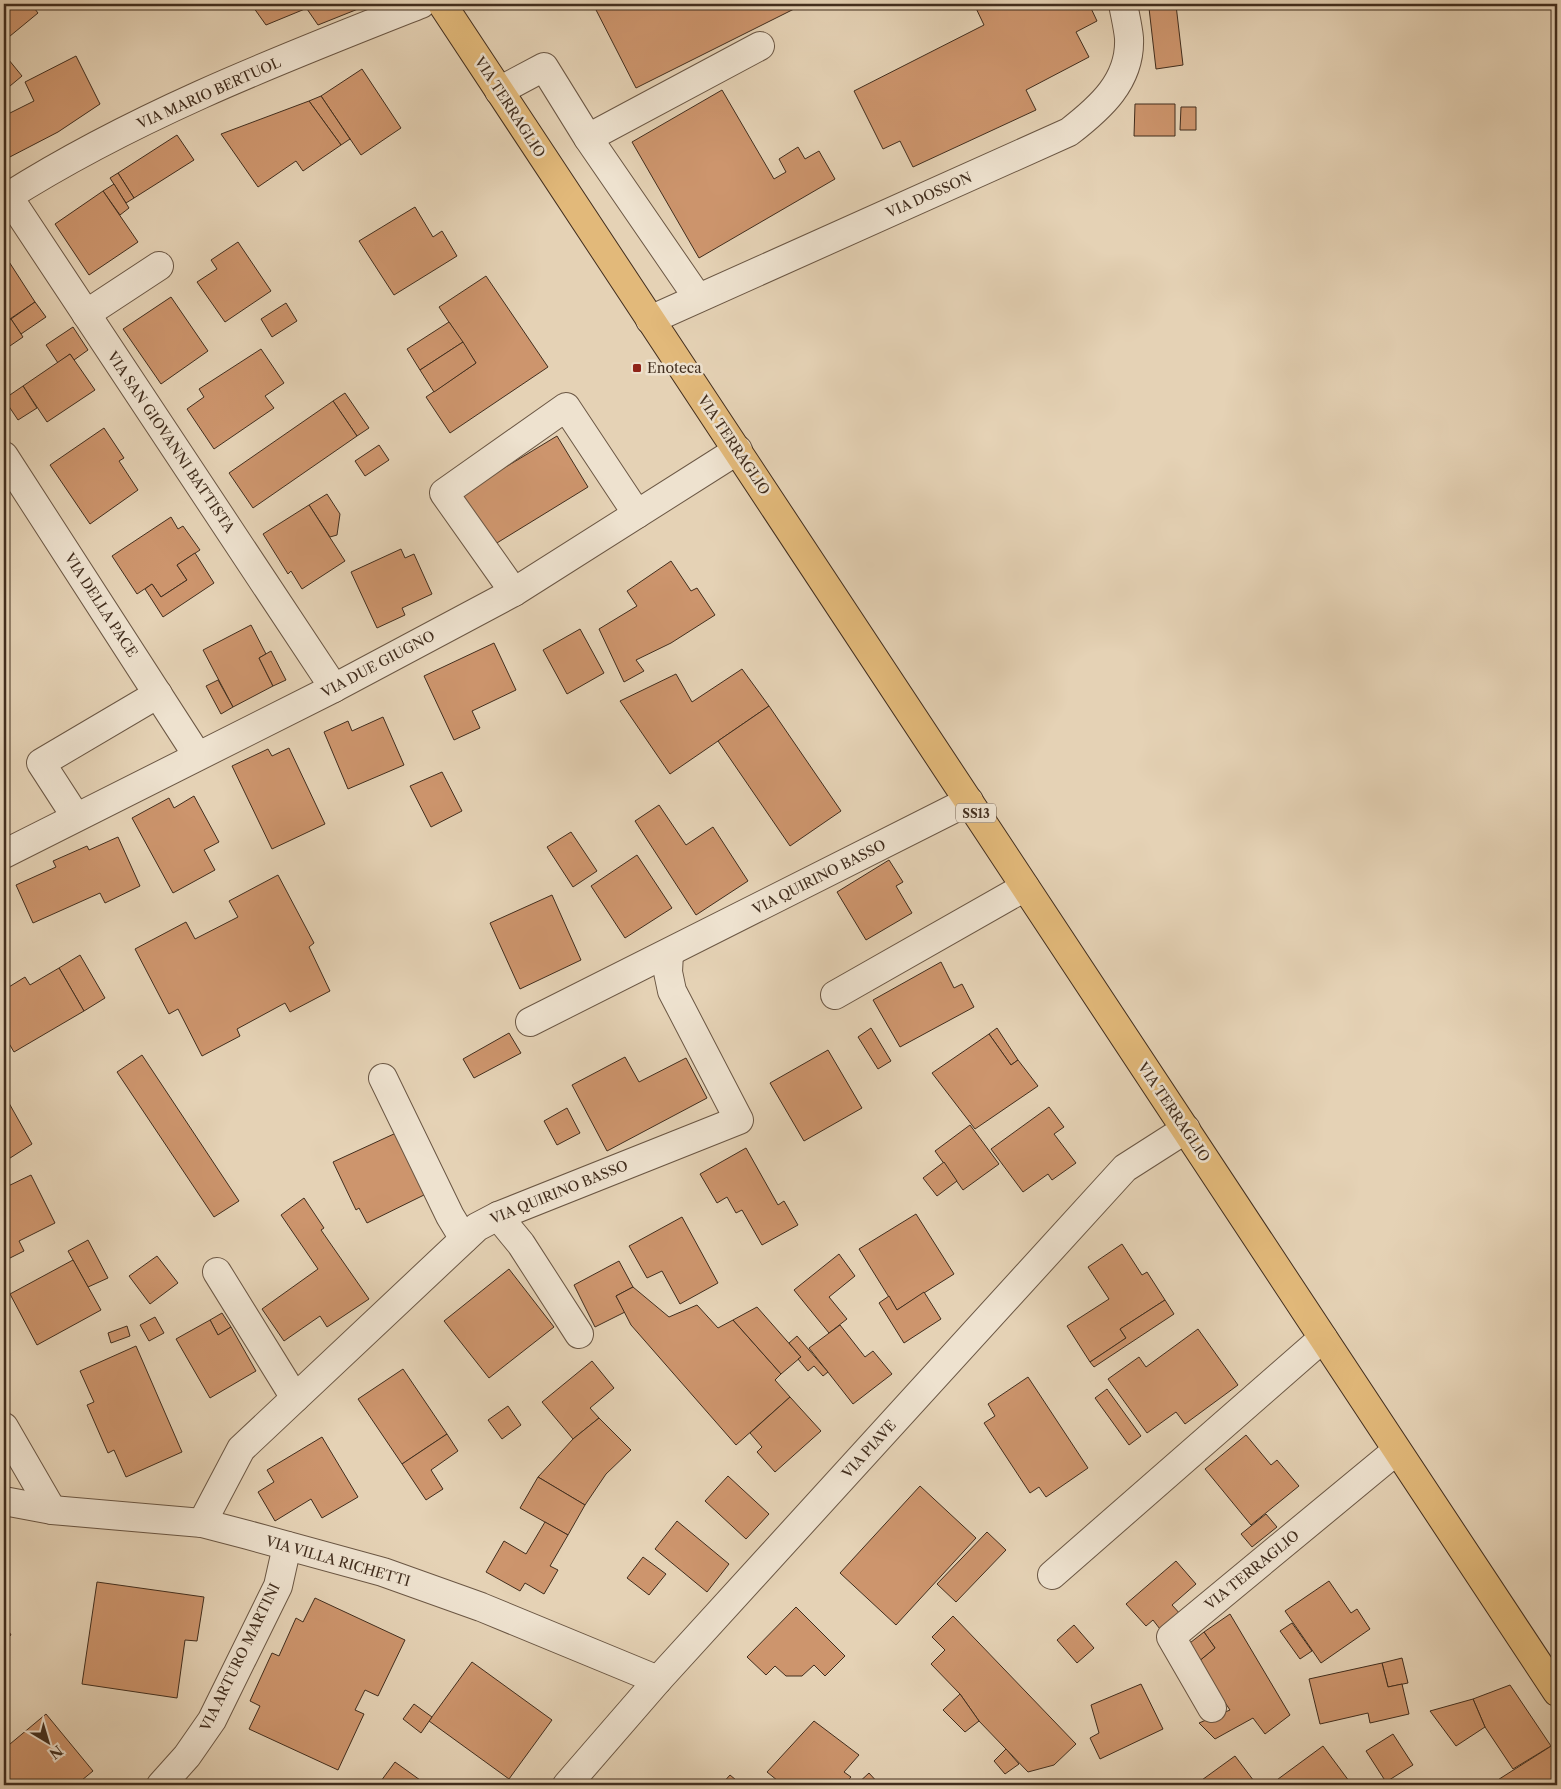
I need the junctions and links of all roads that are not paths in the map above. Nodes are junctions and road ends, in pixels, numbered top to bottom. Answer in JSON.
{"nodes":[{"id":1,"x":421,"y":4,"type":"edge"},
{"id":2,"x":442,"y":4,"type":"edge"},
{"id":3,"x":1123,"y":4,"type":"edge"},
{"id":4,"x":760,"y":46,"type":"dead end"},
{"id":5,"x":499,"y":91,"type":"junction"},
{"id":6,"x":588,"y":138,"type":"junction"},
{"id":7,"x":6,"y":197,"type":"edge"},
{"id":8,"x":159,"y":266,"type":"dead end"},
{"id":9,"x":698,"y":298,"type":"junction"},
{"id":10,"x":86,"y":314,"type":"junction"},
{"id":11,"x":650,"y":320,"type":"junction"},
{"id":12,"x":738,"y":450,"type":"junction"},
{"id":13,"x":4,"y":456,"type":"edge"},
{"id":14,"x":637,"y":514,"type":"junction"},
{"id":15,"x":514,"y":592,"type":"junction"},
{"id":16,"x":334,"y":688,"type":"junction"},
{"id":17,"x":158,"y":694,"type":"junction"},
{"id":18,"x":197,"y":755,"type":"junction"},
{"id":19,"x":969,"y":801,"type":"junction"},
{"id":20,"x":76,"y":817,"type":"junction"},
{"id":21,"x":4,"y":854,"type":"edge"},
{"id":22,"x":1025,"y":887,"type":"junction"},
{"id":23,"x":669,"y":953,"type":"junction"},
{"id":24,"x":836,"y":995,"type":"dead end"},
{"id":25,"x":530,"y":1022,"type":"dead end"},
{"id":26,"x":383,"y":1078,"type":"dead end"},
{"id":27,"x":1186,"y":1129,"type":"junction"},
{"id":28,"x":498,"y":1216,"type":"junction"},
{"id":29,"x":464,"y":1239,"type":"junction"},
{"id":30,"x":217,"y":1272,"type":"dead end"},
{"id":31,"x":579,"y":1334,"type":"dead end"},
{"id":32,"x":1323,"y":1338,"type":"junction"},
{"id":33,"x":295,"y":1398,"type":"junction"},
{"id":34,"x":4,"y":1427,"type":"edge"},
{"id":35,"x":1396,"y":1451,"type":"junction"},
{"id":36,"x":4,"y":1501,"type":"edge"},
{"id":37,"x":52,"y":1510,"type":"junction"},
{"id":38,"x":202,"y":1523,"type":"junction"},
{"id":39,"x":286,"y":1546,"type":"junction"},
{"id":40,"x":1052,"y":1576,"type":"dead end"},
{"id":41,"x":658,"y":1680,"type":"junction"},
{"id":42,"x":1557,"y":1692,"type":"edge"},
{"id":43,"x":1212,"y":1708,"type":"dead end"},
{"id":44,"x":161,"y":1785,"type":"edge"},
{"id":45,"x":567,"y":1785,"type":"edge"}],
"edges":[{"from":1,"to":7,"type":"street","name":"VIA MARIO BERTUOL"},
{"from":2,"to":5,"type":"main road","name":"VIA TERRAGLIO","number":"SS13"},
{"from":3,"to":9,"type":"street","name":"VIA DOSSON"},
{"from":4,"to":6,"type":"street"},
{"from":5,"to":6,"type":"street"},
{"from":5,"to":11,"type":"main road","name":"VIA TERRAGLIO","number":"SS13"},
{"from":6,"to":9,"type":"street"},
{"from":7,"to":10,"type":"street","name":"VIA SAN GIOVANNI BATTISTA"},
{"from":8,"to":10,"type":"street"},
{"from":9,"to":11,"type":"street","name":"VIA DOSSON"},
{"from":10,"to":16,"type":"street","name":"VIA SAN GIOVANNI BATTISTA"},
{"from":11,"to":12,"type":"main road","name":"VIA TERRAGLIO","number":"SS13"},
{"from":12,"to":14,"type":"street","name":"VIA DUE GIUGNO"},
{"from":12,"to":19,"type":"main road","name":"VIA TERRAGLIO","number":"SS13"},
{"from":13,"to":17,"type":"street","name":"VIA DELLA PACE"},
{"from":14,"to":15,"type":"street","name":"VIA DUE GIUGNO"},
{"from":14,"to":15,"type":"street"},
{"from":15,"to":16,"type":"street","name":"VIA DUE GIUGNO"},
{"from":16,"to":18,"type":"street","name":"VIA DUE GIUGNO"},
{"from":17,"to":18,"type":"street","name":"VIA DELLA PACE"},
{"from":17,"to":20,"type":"street"},
{"from":18,"to":20,"type":"street","name":"VIA DUE GIUGNO"},
{"from":19,"to":22,"type":"main road","name":"VIA TERRAGLIO","number":"SS13"},
{"from":19,"to":23,"type":"street","name":"VIA QUIRINO BASSO"},
{"from":20,"to":21,"type":"street","name":"VIA DUE GIUGNO"},
{"from":22,"to":24,"type":"street"},
{"from":22,"to":27,"type":"main road","name":"VIA TERRAGLIO","number":"SS13"},
{"from":23,"to":25,"type":"street","name":"VIA QUIRINO BASSO"},
{"from":23,"to":28,"type":"street","name":"VIA QUIRINO BASSO"},
{"from":26,"to":29,"type":"street"},
{"from":27,"to":32,"type":"main road","name":"VIA TERRAGLIO","number":"SS13"},
{"from":27,"to":41,"type":"street","name":"VIA PIAVE"},
{"from":28,"to":29,"type":"street","name":"VIA QUIRINO BASSO"},
{"from":28,"to":31,"type":"street"},
{"from":29,"to":33,"type":"street","name":"VIA QUIRINO BASSO"},
{"from":30,"to":33,"type":"street"},
{"from":32,"to":35,"type":"main road","name":"VIA TERRAGLIO","number":"SS13"},
{"from":32,"to":40,"type":"street"},
{"from":33,"to":38,"type":"street","name":"VIA QUIRINO BASSO"},
{"from":34,"to":37,"type":"street"},
{"from":35,"to":42,"type":"main road","name":"VIA TERRAGLIO","number":"SS13"},
{"from":35,"to":43,"type":"street","name":"VIA TERRAGLIO"},
{"from":36,"to":37,"type":"street","name":"VIA VILLA RICHETTI"},
{"from":37,"to":38,"type":"street","name":"VIA VILLA RICHETTI"},
{"from":38,"to":39,"type":"street","name":"VIA VILLA RICHETTI"},
{"from":39,"to":41,"type":"street","name":"VIA VILLA RICHETTI"},
{"from":39,"to":44,"type":"street","name":"VIA ARTURO MARTINI"},
{"from":41,"to":45,"type":"street","name":"VIA PIAVE"}]}
